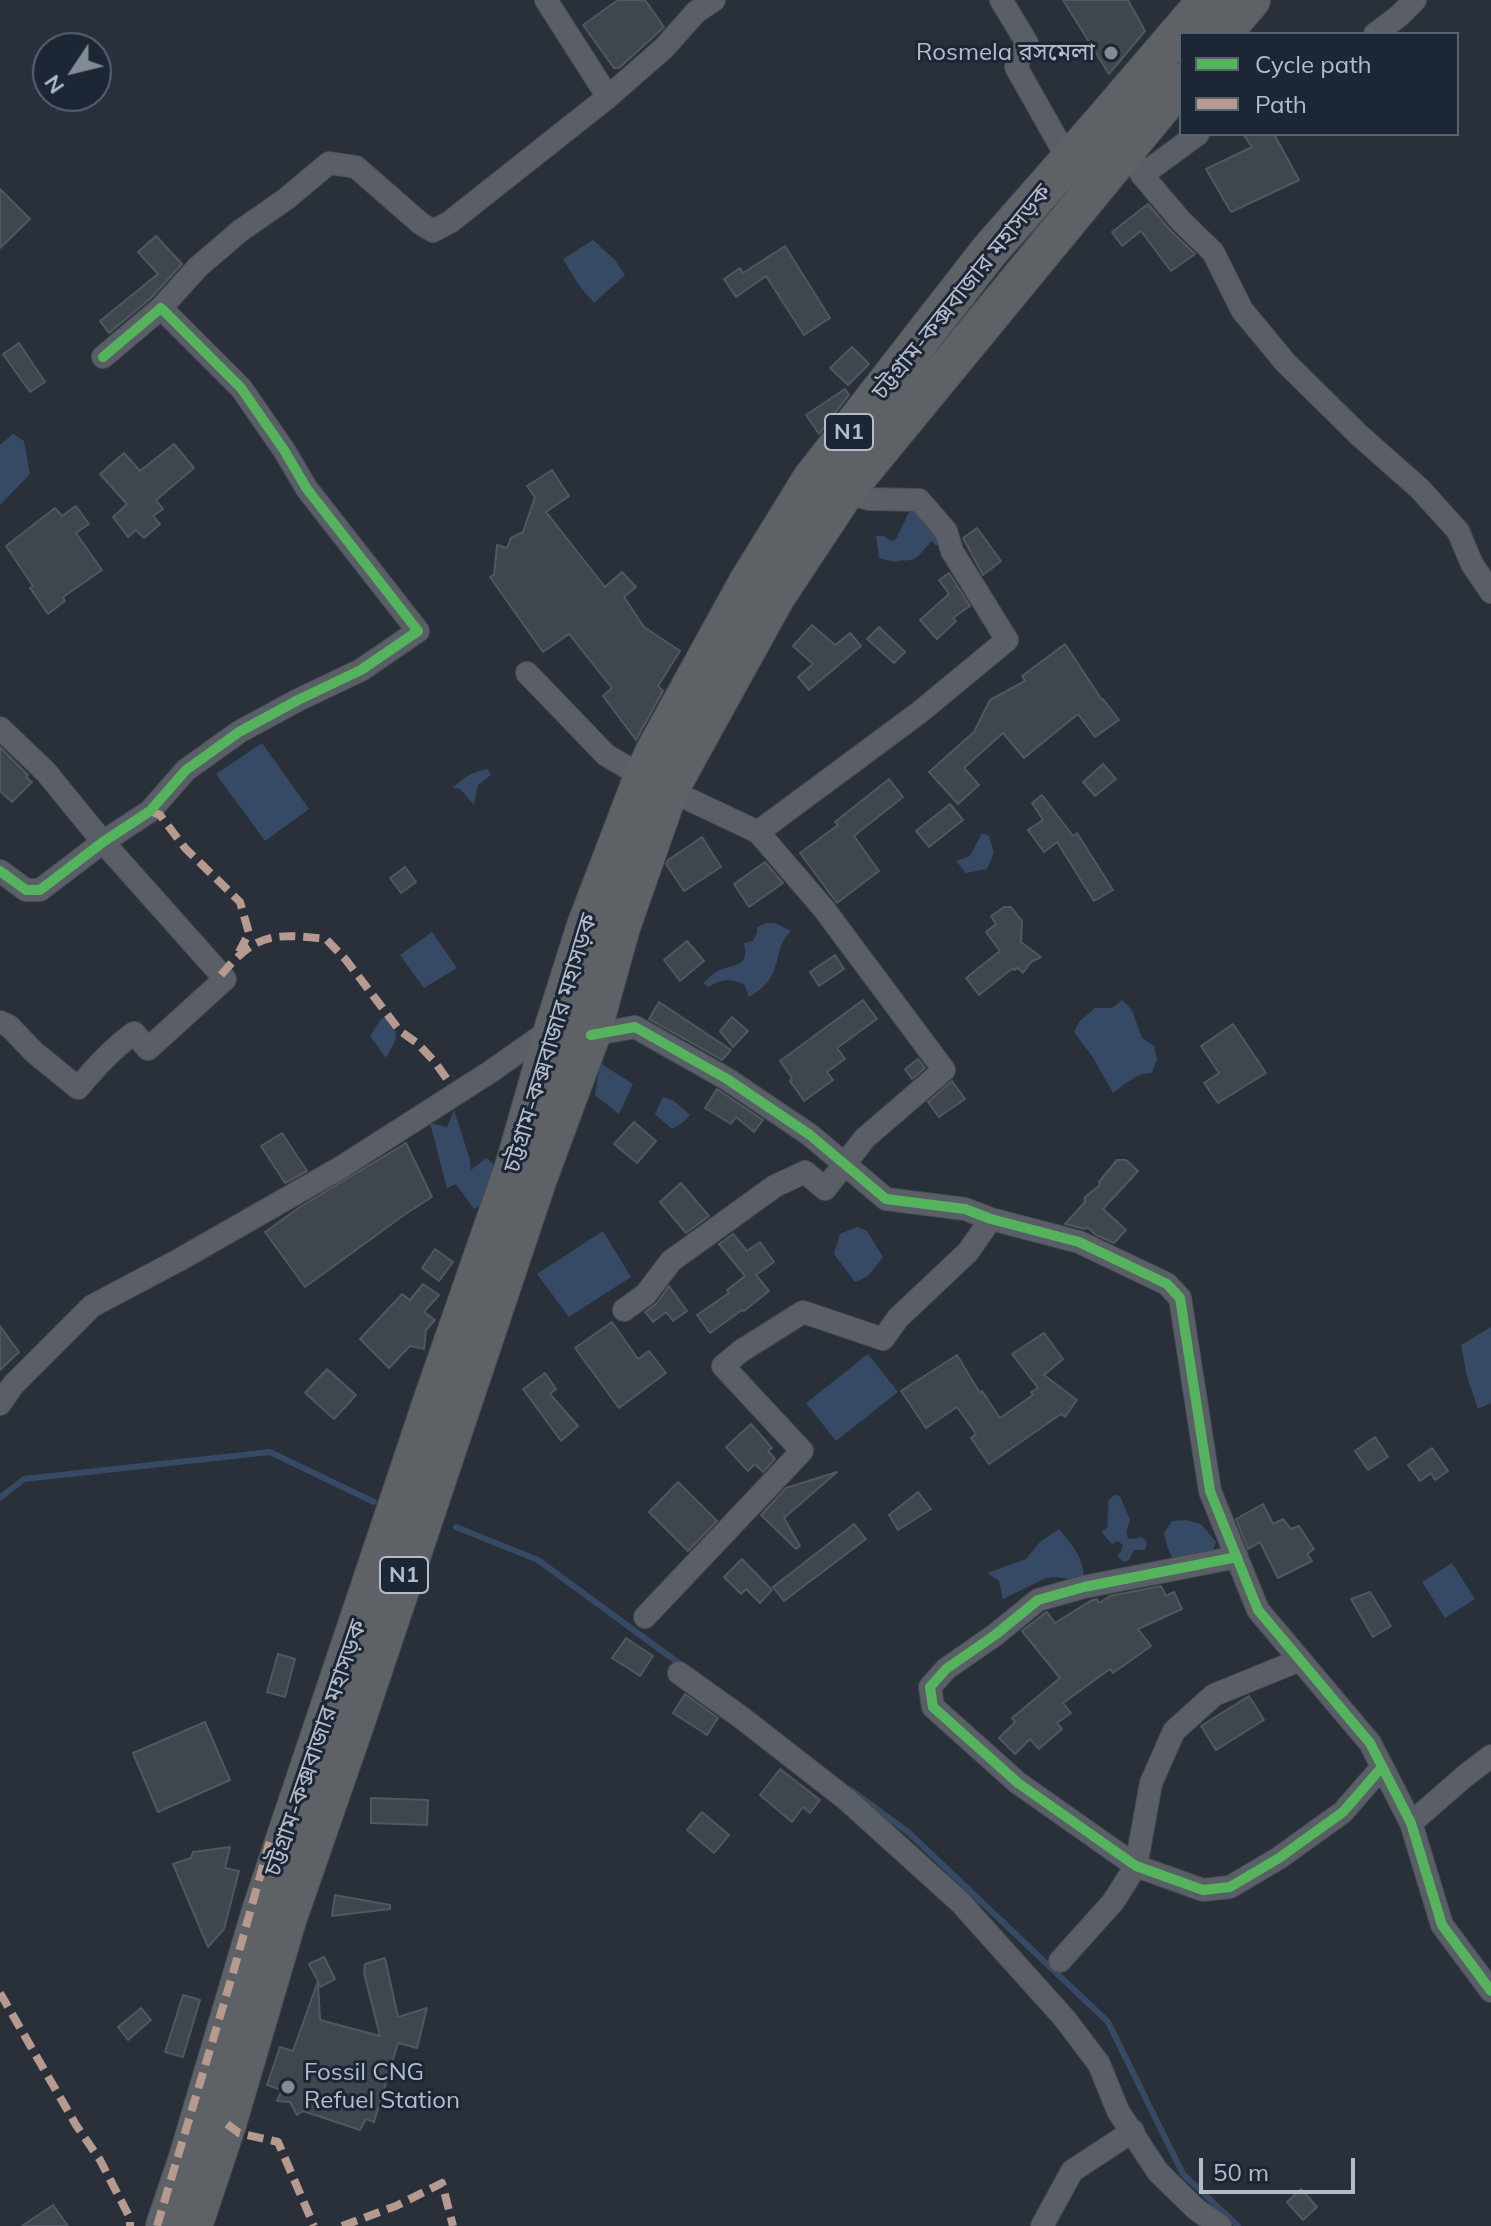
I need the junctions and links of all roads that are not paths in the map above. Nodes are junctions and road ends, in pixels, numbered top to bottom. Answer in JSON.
{"nodes":[{"id":1,"x":546,"y":0,"type":"edge"},
{"id":2,"x":714,"y":0,"type":"edge"},
{"id":3,"x":1001,"y":0,"type":"edge"},
{"id":4,"x":1207,"y":0,"type":"edge"},
{"id":5,"x":1251,"y":0,"type":"edge"},
{"id":6,"x":1415,"y":0,"type":"edge"},
{"id":7,"x":1180,"y":32,"type":"edge"},
{"id":8,"x":1224,"y":32,"type":"edge"},
{"id":9,"x":1378,"y":32,"type":"edge"},
{"id":10,"x":1179,"y":33,"type":"edge"},
{"id":11,"x":1179,"y":86,"type":"edge"},
{"id":12,"x":608,"y":97,"type":"junction"},
{"id":13,"x":1193,"y":136,"type":"edge"},
{"id":14,"x":1069,"y":161,"type":"junction"},
{"id":15,"x":1134,"y":161,"type":"junction"},
{"id":16,"x":161,"y":308,"type":"junction"},
{"id":17,"x":103,"y":357,"type":"dead end"},
{"id":18,"x":845,"y":492,"type":"junction"},
{"id":19,"x":1491,"y":592,"type":"edge"},
{"id":20,"x":527,"y":673,"type":"dead end"},
{"id":21,"x":0,"y":728,"type":"edge"},
{"id":22,"x":656,"y":784,"type":"junction"},
{"id":23,"x":758,"y":832,"type":"junction"},
{"id":24,"x":103,"y":842,"type":"junction"},
{"id":25,"x":0,"y":871,"type":"edge"},
{"id":26,"x":0,"y":1022,"type":"edge"},
{"id":27,"x":554,"y":1027,"type":"junction"},
{"id":28,"x":591,"y":1035,"type":"junction"},
{"id":29,"x":844,"y":1163,"type":"junction"},
{"id":30,"x":991,"y":1219,"type":"junction"},
{"id":31,"x":624,"y":1310,"type":"dead end"},
{"id":32,"x":6,"y":1380,"type":"edge"},
{"id":33,"x":0,"y":1404,"type":"edge"},
{"id":34,"x":1237,"y":1557,"type":"junction"},
{"id":35,"x":645,"y":1617,"type":"dead end"},
{"id":36,"x":1300,"y":1660,"type":"junction"},
{"id":37,"x":679,"y":1673,"type":"dead end"},
{"id":38,"x":1491,"y":1756,"type":"edge"},
{"id":39,"x":1382,"y":1767,"type":"junction"},
{"id":40,"x":1411,"y":1823,"type":"junction"},
{"id":41,"x":1136,"y":1866,"type":"junction"},
{"id":42,"x":1060,"y":1961,"type":"dead end"},
{"id":43,"x":1491,"y":1991,"type":"edge"},
{"id":44,"x":1133,"y":2131,"type":"junction"},
{"id":45,"x":165,"y":2226,"type":"edge"},
{"id":46,"x":193,"y":2226,"type":"edge"},
{"id":47,"x":1042,"y":2226,"type":"edge"},
{"id":48,"x":1220,"y":2226,"type":"edge"}],
"edges":[{"from":1,"to":12,"type":"street"},
{"from":2,"to":12,"type":"street"},
{"from":3,"to":14,"type":"street"},
{"from":4,"to":7,"type":"highway","name":"চট্টগ্রাম-কক্সবাজার মহাসড়ক","number":"N1"},
{"from":5,"to":8,"type":"highway"},
{"from":6,"to":9,"type":"street"},
{"from":10,"to":14,"type":"highway","name":"চট্টগ্রাম-কক্সবাজার মহাসড়ক","number":"N1"},
{"from":11,"to":15,"type":"highway","name":"চট্টগ্রাম-কক্সবাজার মহাসড়ক","number":"N1"},
{"from":12,"to":16,"type":"street"},
{"from":13,"to":15,"type":"street"},
{"from":14,"to":22,"type":"highway","name":"চট্টগ্রাম-কক্সবাজার মহাসড়ক","number":"N1"},
{"from":15,"to":18,"type":"highway","name":"চট্টগ্রাম-কক্সবাজার মহাসড়ক","number":"N1"},
{"from":15,"to":19,"type":"street"},
{"from":16,"to":17,"type":"street"},
{"from":16,"to":24,"type":"street"},
{"from":18,"to":22,"type":"highway","name":"চট্টগ্রাম-কক্সবাজার মহাসড়ক","number":"N1"},
{"from":18,"to":23,"type":"street"},
{"from":20,"to":22,"type":"street"},
{"from":21,"to":24,"type":"street"},
{"from":22,"to":23,"type":"street"},
{"from":22,"to":27,"type":"highway","name":"চট্টগ্রাম-কক্সবাজার মহাসড়ক","number":"N1"},
{"from":22,"to":28,"type":"highway","name":"চট্টগ্রাম-কক্সবাজার মহাসড়ক","number":"N1"},
{"from":23,"to":29,"type":"street"},
{"from":24,"to":25,"type":"street"},
{"from":24,"to":26,"type":"street"},
{"from":27,"to":32,"type":"street"},
{"from":27,"to":45,"type":"highway","name":"চট্টগ্রাম-কক্সবাজার মহাসড়ক","number":"N1"},
{"from":28,"to":29,"type":"street"},
{"from":28,"to":46,"type":"highway","name":"চট্টগ্রাম-কক্সবাজার মহাসড়ক","number":"N1"},
{"from":29,"to":30,"type":"street"},
{"from":29,"to":31,"type":"street"},
{"from":30,"to":34,"type":"street"},
{"from":30,"to":35,"type":"street"},
{"from":32,"to":33,"type":"street"},
{"from":34,"to":36,"type":"street"},
{"from":34,"to":41,"type":"street"},
{"from":36,"to":39,"type":"street"},
{"from":36,"to":41,"type":"street"},
{"from":37,"to":44,"type":"street"},
{"from":38,"to":40,"type":"street"},
{"from":39,"to":40,"type":"street"},
{"from":39,"to":41,"type":"street"},
{"from":40,"to":43,"type":"street"},
{"from":41,"to":42,"type":"street"},
{"from":44,"to":47,"type":"street"},
{"from":44,"to":48,"type":"street"}]}
